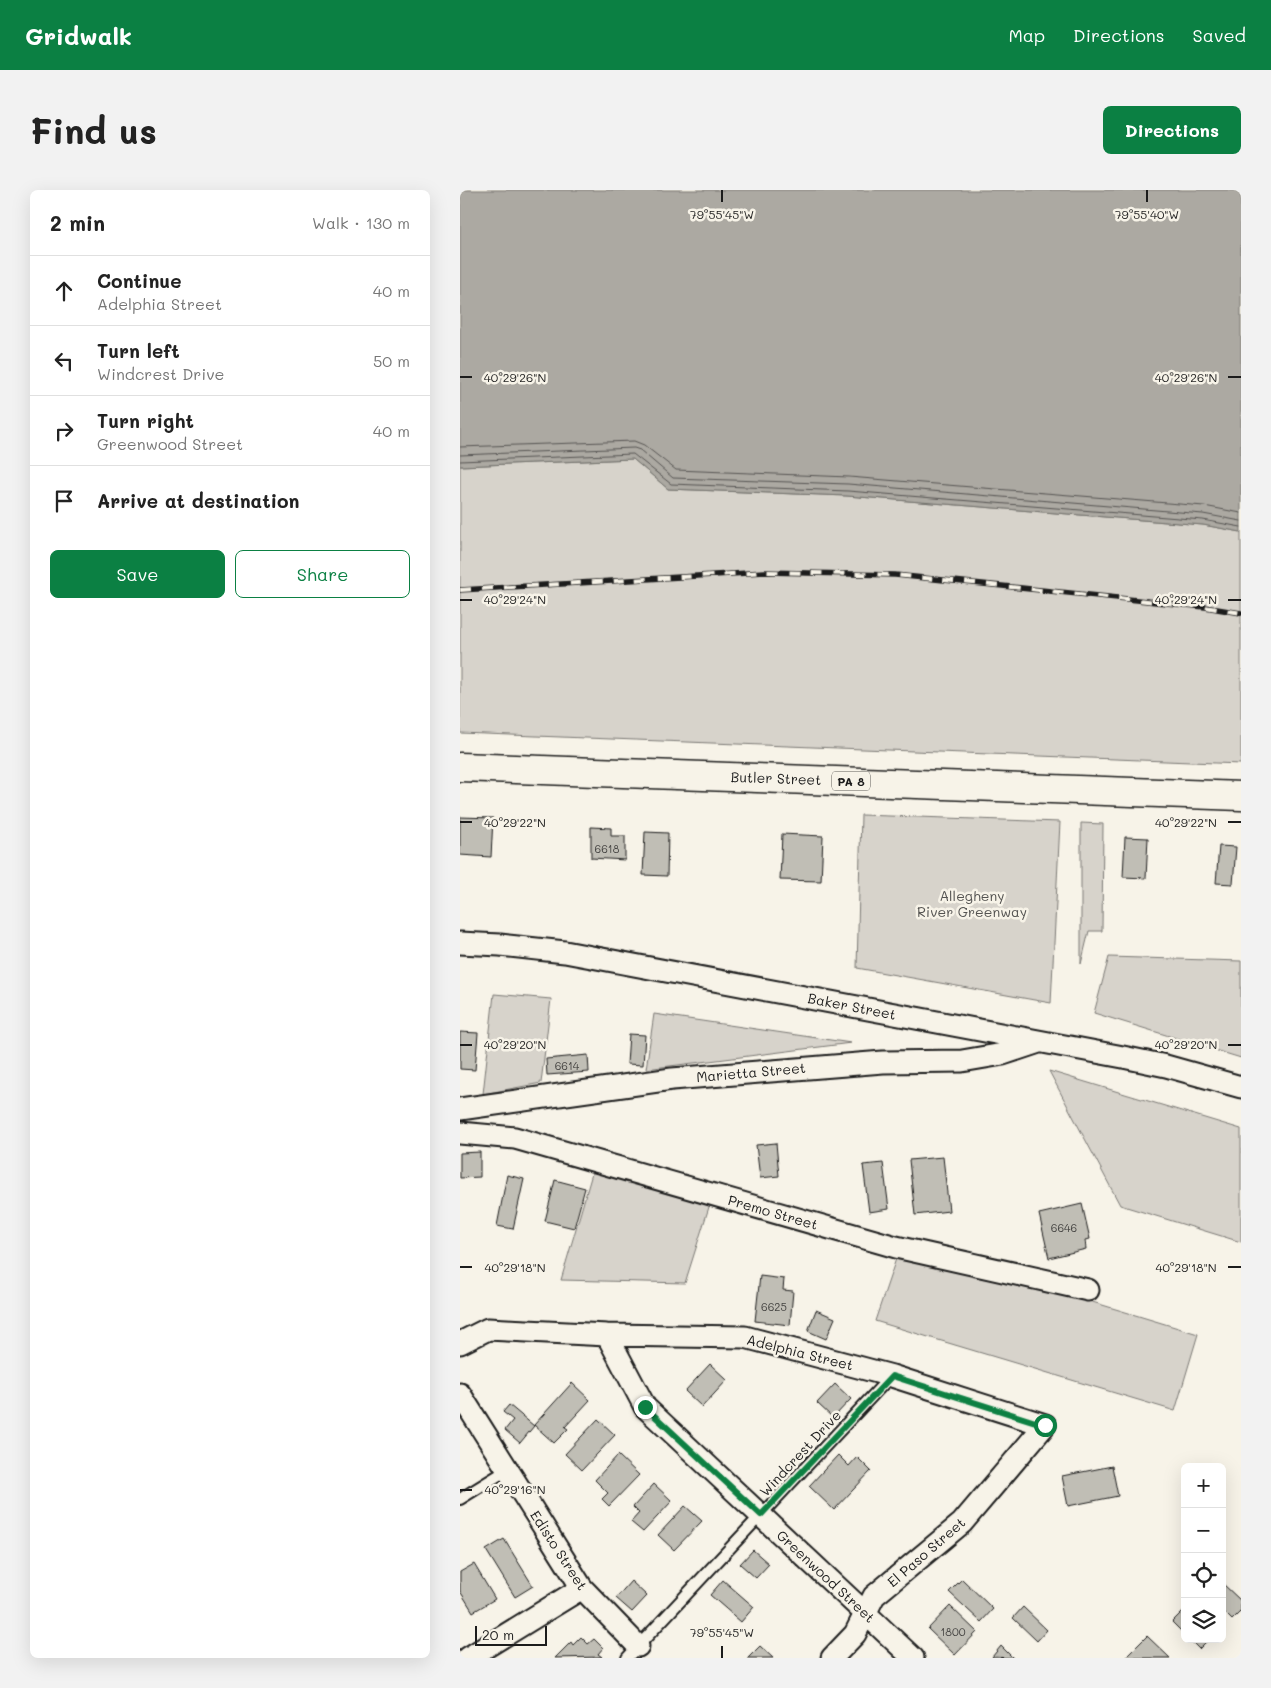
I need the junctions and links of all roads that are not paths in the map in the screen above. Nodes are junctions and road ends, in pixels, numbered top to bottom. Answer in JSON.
{"nodes":[{"id":1,"x":460,"y":767,"type":"edge"},
{"id":2,"x":1241,"y":796,"type":"edge"},
{"id":3,"x":460,"y":943,"type":"edge"},
{"id":4,"x":1042,"y":1041,"type":"junction"},
{"id":5,"x":1241,"y":1087,"type":"edge"},
{"id":6,"x":460,"y":1109,"type":"edge"},
{"id":7,"x":460,"y":1133,"type":"edge"},
{"id":8,"x":1088,"y":1290,"type":"dead end"},
{"id":9,"x":607,"y":1335,"type":"junction"},
{"id":10,"x":460,"y":1343,"type":"edge"},
{"id":11,"x":892,"y":1376,"type":"junction"},
{"id":12,"x":460,"y":1394,"type":"edge"},
{"id":13,"x":1045,"y":1425,"type":"joint"},
{"id":14,"x":507,"y":1470,"type":"junction"},
{"id":15,"x":460,"y":1499,"type":"edge"},
{"id":16,"x":761,"y":1515,"type":"junction"},
{"id":17,"x":582,"y":1588,"type":"junction"},
{"id":18,"x":865,"y":1614,"type":"junction"},
{"id":19,"x":632,"y":1652,"type":"edge"},
{"id":20,"x":468,"y":1658,"type":"edge"},
{"id":21,"x":832,"y":1658,"type":"edge"},
{"id":22,"x":913,"y":1658,"type":"edge"}],
"edges":[{"from":1,"to":2,"type":"highway","name":"Butler Street","number":"PA 8"},
{"from":3,"to":4,"type":"street","name":"Baker Street"},
{"from":4,"to":5,"type":"street","name":"Baker Street"},
{"from":4,"to":6,"type":"street","name":"Marietta Street"},
{"from":7,"to":8,"type":"street","name":"Premo Street"},
{"from":9,"to":10,"type":"street","name":"Adelphia Street"},
{"from":9,"to":11,"type":"street","name":"Adelphia Street"},
{"from":9,"to":16,"type":"street","name":"Greenwood Street"},
{"from":11,"to":13,"type":"street","name":"Adelphia Street"},
{"from":11,"to":16,"type":"lane","name":"Windcrest Drive"},
{"from":12,"to":14,"type":"street","name":"Edisto Street"},
{"from":13,"to":18,"type":"street","name":"El Paso Street"},
{"from":14,"to":15,"type":"lane"},
{"from":14,"to":17,"type":"street","name":"Edisto Street"},
{"from":16,"to":18,"type":"street","name":"Greenwood Street"},
{"from":16,"to":19,"type":"lane","name":"Windcrest Drive"},
{"from":17,"to":19,"type":"street","name":"Edisto Street"},
{"from":17,"to":20,"type":"street"},
{"from":18,"to":21,"type":"street","name":"El Paso Street"},
{"from":18,"to":22,"type":"street","name":"Greenwood Street"}]}
